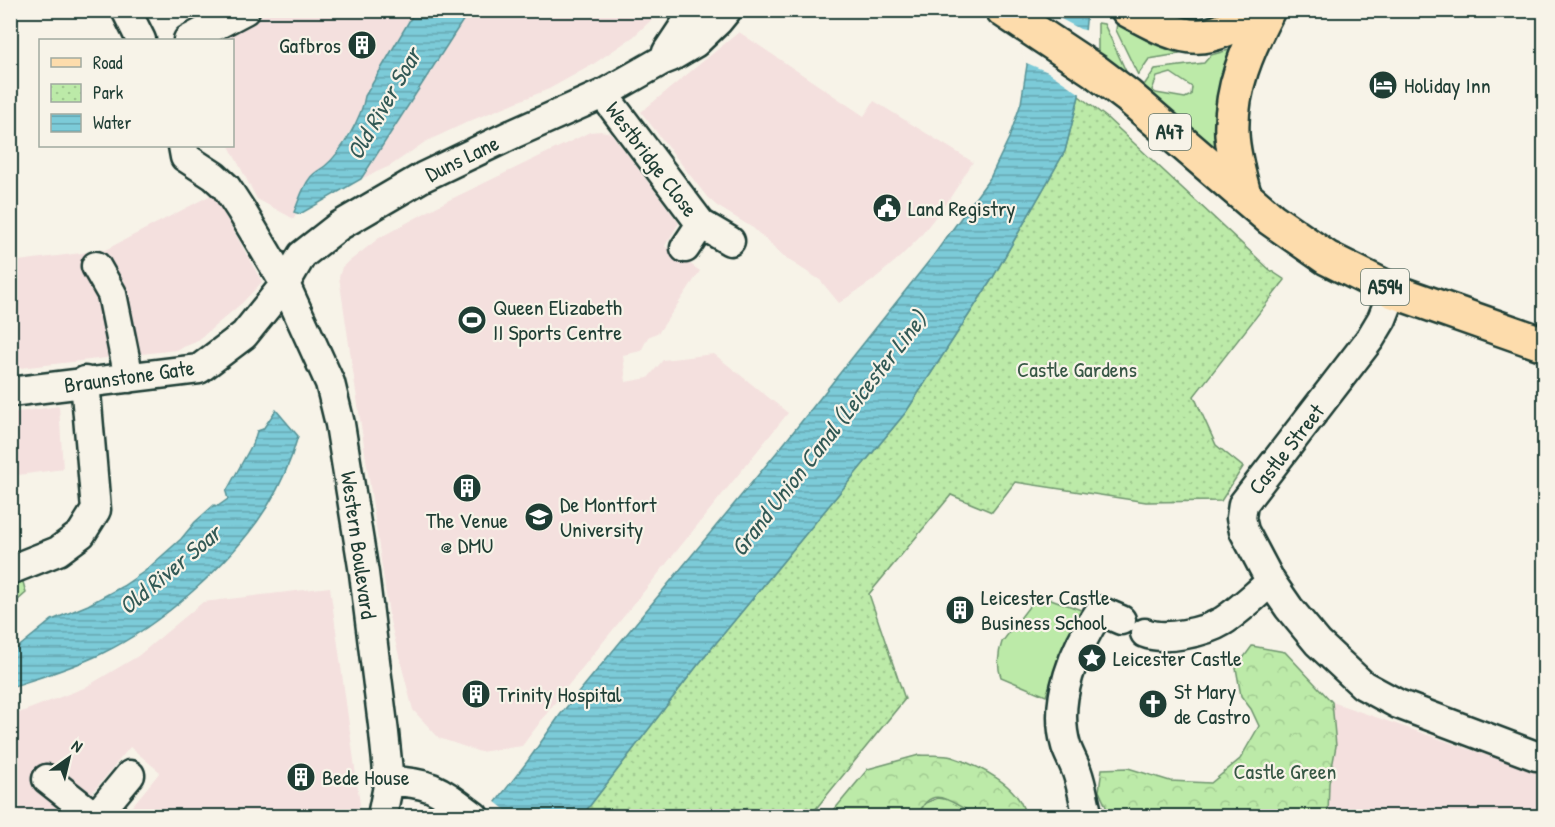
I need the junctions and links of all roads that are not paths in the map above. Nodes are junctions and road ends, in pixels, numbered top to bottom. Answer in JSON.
{"nodes":[{"id":1,"x":126,"y":10,"type":"edge"},
{"id":2,"x":245,"y":10,"type":"edge"},
{"id":3,"x":695,"y":10,"type":"edge"},
{"id":4,"x":727,"y":10,"type":"edge"},
{"id":5,"x":1003,"y":10,"type":"edge"},
{"id":6,"x":1128,"y":10,"type":"edge"},
{"id":7,"x":1266,"y":10,"type":"edge"},
{"id":8,"x":140,"y":39,"type":"edge"},
{"id":9,"x":190,"y":39,"type":"edge"},
{"id":10,"x":661,"y":61,"type":"junction"},
{"id":11,"x":603,"y":94,"type":"junction"},
{"id":12,"x":183,"y":147,"type":"edge"},
{"id":13,"x":1244,"y":194,"type":"junction"},
{"id":14,"x":700,"y":224,"type":"junction"},
{"id":15,"x":730,"y":241,"type":"dead end"},
{"id":16,"x":685,"y":248,"type":"dead end"},
{"id":17,"x":96,"y":266,"type":"dead end"},
{"id":18,"x":285,"y":284,"type":"junction"},
{"id":19,"x":1393,"y":291,"type":"junction"},
{"id":20,"x":1545,"y":344,"type":"edge"},
{"id":21,"x":129,"y":378,"type":"junction"},
{"id":22,"x":85,"y":381,"type":"junction"},
{"id":23,"x":10,"y":392,"type":"edge"},
{"id":24,"x":10,"y":570,"type":"edge"},
{"id":25,"x":1272,"y":582,"type":"junction"},
{"id":26,"x":1536,"y":756,"type":"dead end"},
{"id":27,"x":130,"y":775,"type":"dead end"},
{"id":28,"x":47,"y":779,"type":"dead end"},
{"id":29,"x":389,"y":781,"type":"junction"},
{"id":30,"x":467,"y":812,"type":"edge"},
{"id":31,"x":95,"y":816,"type":"edge"},
{"id":32,"x":382,"y":816,"type":"edge"},
{"id":33,"x":1088,"y":816,"type":"edge"}],
"edges":[{"from":1,"to":8,"type":"street"},
{"from":2,"to":9,"type":"street"},
{"from":3,"to":10,"type":"street","name":"Duns Lane"},
{"from":4,"to":10,"type":"street","name":"Duns Lane"},
{"from":5,"to":13,"type":"main road","number":"A47"},
{"from":6,"to":7,"type":"main road"},
{"from":7,"to":13,"type":"main road"},
{"from":10,"to":11,"type":"street","name":"Duns Lane"},
{"from":11,"to":14,"type":"street","name":"Westbridge Close"},
{"from":11,"to":18,"type":"street","name":"Duns Lane"},
{"from":12,"to":18,"type":"street","name":"Western Boulevard"},
{"from":13,"to":19,"type":"main road","number":"A594"},
{"from":14,"to":15,"type":"street","name":"Westbridge Close"},
{"from":14,"to":16,"type":"street","name":"Westbridge Close"},
{"from":17,"to":21,"type":"street"},
{"from":18,"to":21,"type":"street","name":"Braunstone Gate"},
{"from":18,"to":29,"type":"street","name":"Western Boulevard"},
{"from":19,"to":20,"type":"main road","number":"A594"},
{"from":19,"to":25,"type":"street","name":"Castle Street"},
{"from":21,"to":22,"type":"street","name":"Braunstone Gate"},
{"from":22,"to":23,"type":"street","name":"Braunstone Gate"},
{"from":22,"to":24,"type":"street"},
{"from":25,"to":26,"type":"street","name":"Castle Street"},
{"from":25,"to":33,"type":"street"},
{"from":27,"to":31,"type":"street"},
{"from":28,"to":31,"type":"street"},
{"from":29,"to":30,"type":"street"},
{"from":29,"to":32,"type":"street","name":"Western Boulevard"}]}
